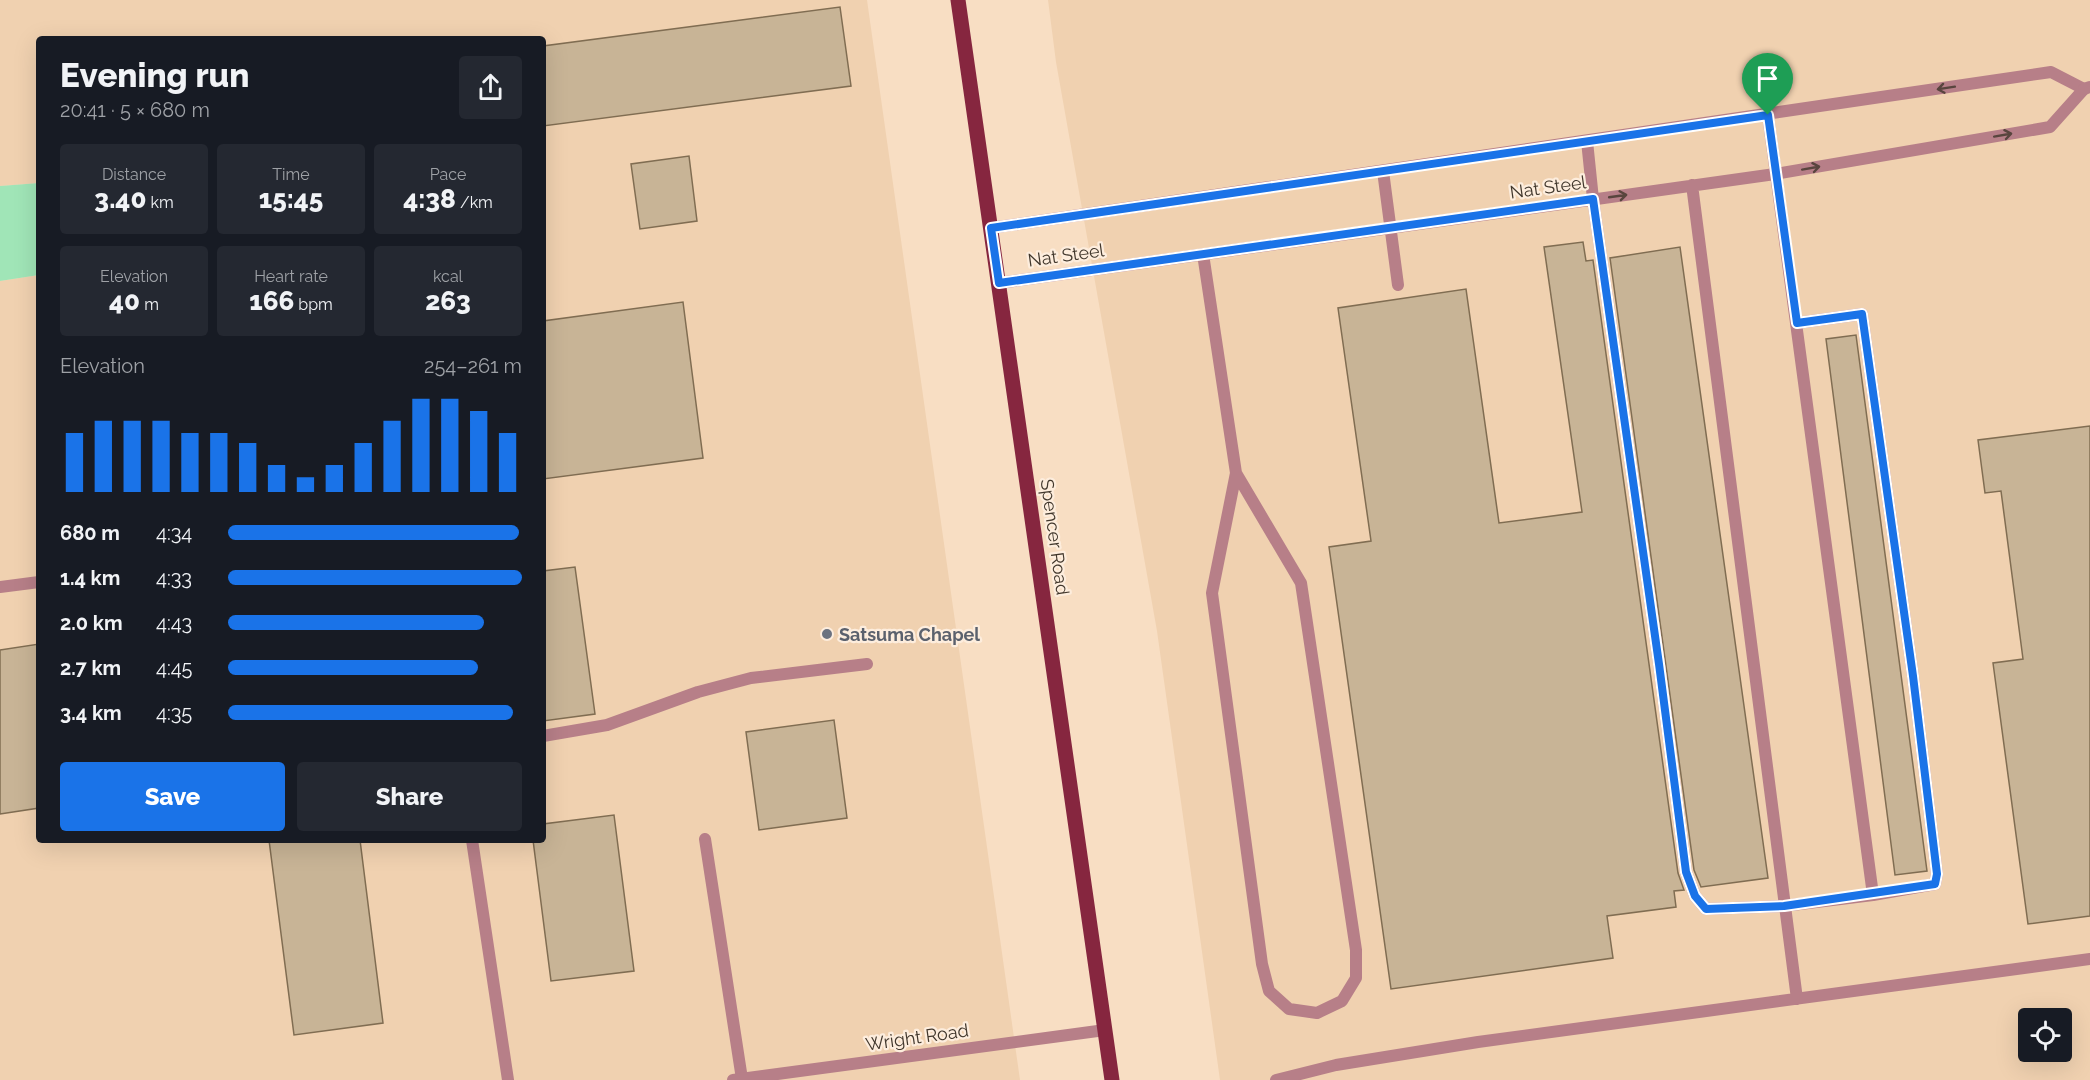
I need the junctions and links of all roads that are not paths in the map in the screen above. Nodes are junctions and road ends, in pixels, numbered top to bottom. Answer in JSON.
{"nodes":[{"id":1,"x":958,"y":0,"type":"edge"},
{"id":2,"x":2087,"y":88,"type":"edge"},
{"id":3,"x":1768,"y":115,"type":"junction"},
{"id":4,"x":1587,"y":141,"type":"junction"},
{"id":5,"x":1383,"y":171,"type":"junction"},
{"id":6,"x":1774,"y":174,"type":"junction"},
{"id":7,"x":1692,"y":185,"type":"junction"},
{"id":8,"x":1593,"y":199,"type":"junction"},
{"id":9,"x":991,"y":228,"type":"junction"},
{"id":10,"x":1391,"y":228,"type":"junction"},
{"id":11,"x":1203,"y":254,"type":"junction"},
{"id":12,"x":999,"y":283,"type":"junction"},
{"id":13,"x":1398,"y":285,"type":"dead end"},
{"id":14,"x":1797,"y":323,"type":"junction"},
{"id":15,"x":1236,"y":473,"type":"junction"},
{"id":16,"x":36,"y":582,"type":"edge"},
{"id":17,"x":0,"y":587,"type":"edge"},
{"id":18,"x":867,"y":664,"type":"dead end"},
{"id":19,"x":546,"y":735,"type":"edge"},
{"id":20,"x":705,"y":838,"type":"dead end"},
{"id":21,"x":472,"y":843,"type":"edge"},
{"id":22,"x":1873,"y":895,"type":"junction"},
{"id":23,"x":1784,"y":906,"type":"junction"},
{"id":24,"x":2090,"y":959,"type":"edge"},
{"id":25,"x":1797,"y":999,"type":"junction"},
{"id":26,"x":1105,"y":1030,"type":"junction"},
{"id":27,"x":738,"y":1079,"type":"edge"},
{"id":28,"x":508,"y":1080,"type":"edge"},
{"id":29,"x":1112,"y":1080,"type":"edge"},
{"id":30,"x":1276,"y":1080,"type":"edge"}],
"edges":[{"from":1,"to":9,"type":"main road","name":"Spencer Road"},
{"from":2,"to":3,"type":"street","name":"Nat Steel","one_way":true},
{"from":6,"to":2,"type":"street","name":"Nat Steel","one_way":true},
{"from":3,"to":4,"type":"street","name":"Nat Steel"},
{"from":3,"to":6,"type":"street"},
{"from":4,"to":5,"type":"street","name":"Nat Steel"},
{"from":4,"to":8,"type":"street"},
{"from":5,"to":9,"type":"street","name":"Nat Steel"},
{"from":5,"to":10,"type":"street"},
{"from":6,"to":7,"type":"street","name":"Nat Steel"},
{"from":6,"to":14,"type":"street"},
{"from":8,"to":7,"type":"street","name":"Nat Steel","one_way":true},
{"from":7,"to":23,"type":"street"},
{"from":8,"to":10,"type":"street","name":"Nat Steel"},
{"from":8,"to":23,"type":"street"},
{"from":9,"to":12,"type":"main road","name":"Spencer Road"},
{"from":10,"to":11,"type":"street","name":"Nat Steel"},
{"from":10,"to":13,"type":"street"},
{"from":11,"to":12,"type":"street","name":"Nat Steel"},
{"from":11,"to":15,"type":"street"},
{"from":12,"to":26,"type":"main road","name":"Spencer Road"},
{"from":14,"to":22,"type":"street"},
{"from":14,"to":22,"type":"street"},
{"from":15,"to":15,"type":"street"},
{"from":16,"to":17,"type":"street"},
{"from":18,"to":19,"type":"street"},
{"from":20,"to":27,"type":"street"},
{"from":21,"to":28,"type":"street"},
{"from":22,"to":23,"type":"street"},
{"from":23,"to":25,"type":"street"},
{"from":24,"to":25,"type":"street"},
{"from":25,"to":30,"type":"street"},
{"from":26,"to":27,"type":"street","name":"Wright Road"},
{"from":26,"to":29,"type":"main road","name":"Spencer Road"}]}
